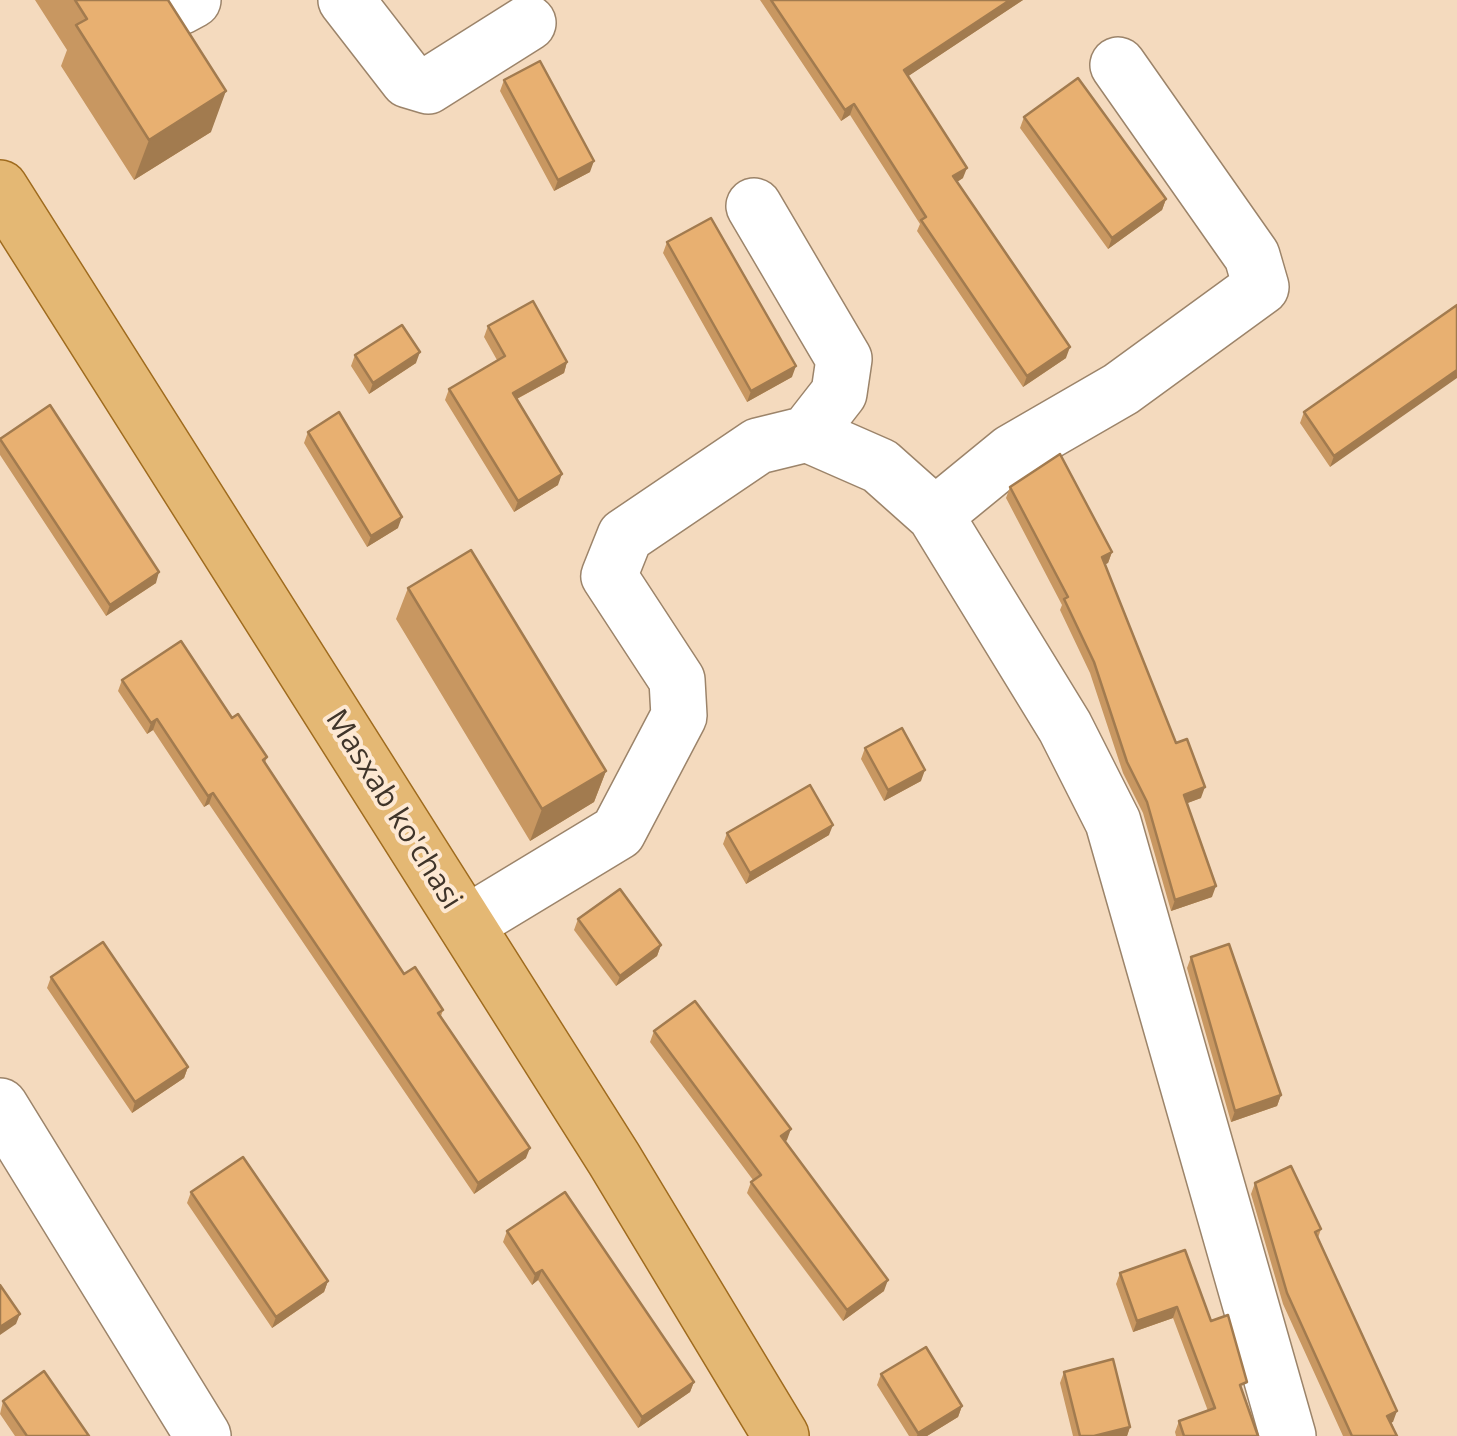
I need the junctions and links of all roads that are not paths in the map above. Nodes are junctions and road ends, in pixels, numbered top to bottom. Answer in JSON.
{"nodes":[{"id":1,"x":346,"y":0,"type":"edge"},
{"id":2,"x":528,"y":23,"type":"dead end"},
{"id":3,"x":1118,"y":66,"type":"dead end"},
{"id":4,"x":0,"y":188,"type":"edge"},
{"id":5,"x":754,"y":206,"type":"dead end"},
{"id":6,"x":807,"y":434,"type":"junction"},
{"id":7,"x":935,"y":515,"type":"junction"},
{"id":8,"x":466,"y":924,"type":"junction"},
{"id":9,"x":0,"y":1106,"type":"edge"},
{"id":10,"x":203,"y":1436,"type":"edge"},
{"id":11,"x":781,"y":1436,"type":"edge"},
{"id":12,"x":1288,"y":1436,"type":"edge"}],
"edges":[{"from":1,"to":2,"type":"street"},
{"from":3,"to":7,"type":"street"},
{"from":4,"to":8,"type":"main road","name":"Masxab ko'chasi"},
{"from":5,"to":6,"type":"street"},
{"from":6,"to":7,"type":"street"},
{"from":6,"to":8,"type":"street"},
{"from":7,"to":12,"type":"street"},
{"from":8,"to":11,"type":"main road","name":"Masxab ko'chasi"},
{"from":9,"to":10,"type":"street"}]}
